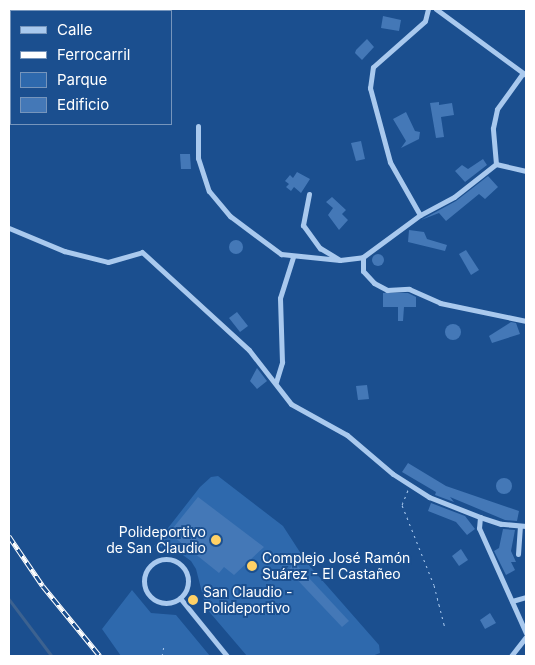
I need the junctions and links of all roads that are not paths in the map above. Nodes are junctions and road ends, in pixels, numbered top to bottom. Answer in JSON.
{"nodes":[{"id":1,"x":428,"y":9,"type":"edge"},
{"id":2,"x":436,"y":9,"type":"edge"},
{"id":3,"x":524,"y":74,"type":"edge"},
{"id":4,"x":198,"y":126,"type":"dead end"},
{"id":5,"x":496,"y":164,"type":"junction"},
{"id":6,"x":526,"y":171,"type":"edge"},
{"id":7,"x":309,"y":194,"type":"dead end"},
{"id":8,"x":420,"y":215,"type":"junction"},
{"id":9,"x":9,"y":228,"type":"edge"},
{"id":10,"x":293,"y":256,"type":"junction"},
{"id":11,"x":363,"y":257,"type":"junction"},
{"id":12,"x":340,"y":260,"type":"junction"},
{"id":13,"x":526,"y":321,"type":"edge"},
{"id":14,"x":276,"y":382,"type":"junction"},
{"id":15,"x":480,"y":516,"type":"junction"},
{"id":16,"x":520,"y":526,"type":"junction"},
{"id":17,"x":526,"y":526,"type":"edge"},
{"id":18,"x":518,"y":554,"type":"dead end"},
{"id":19,"x":526,"y":597,"type":"edge"},
{"id":20,"x":180,"y":598,"type":"junction"},
{"id":21,"x":512,"y":601,"type":"junction"},
{"id":22,"x":526,"y":633,"type":"edge"},
{"id":23,"x":526,"y":637,"type":"edge"},
{"id":24,"x":227,"y":656,"type":"edge"},
{"id":25,"x":511,"y":656,"type":"edge"}],
"edges":[{"from":1,"to":8,"type":"street"},
{"from":2,"to":3,"type":"street"},
{"from":3,"to":5,"type":"street"},
{"from":4,"to":10,"type":"street"},
{"from":5,"to":6,"type":"street"},
{"from":5,"to":8,"type":"street"},
{"from":7,"to":12,"type":"street"},
{"from":8,"to":11,"type":"street"},
{"from":9,"to":14,"type":"street"},
{"from":10,"to":12,"type":"street"},
{"from":10,"to":14,"type":"street"},
{"from":11,"to":12,"type":"street"},
{"from":11,"to":13,"type":"street"},
{"from":14,"to":15,"type":"street"},
{"from":15,"to":16,"type":"street"},
{"from":15,"to":21,"type":"street"},
{"from":16,"to":17,"type":"street"},
{"from":16,"to":18,"type":"street"},
{"from":19,"to":21,"type":"street"},
{"from":20,"to":20,"type":"street"},
{"from":20,"to":24,"type":"street"},
{"from":21,"to":22,"type":"street"},
{"from":23,"to":25,"type":"street"}]}
